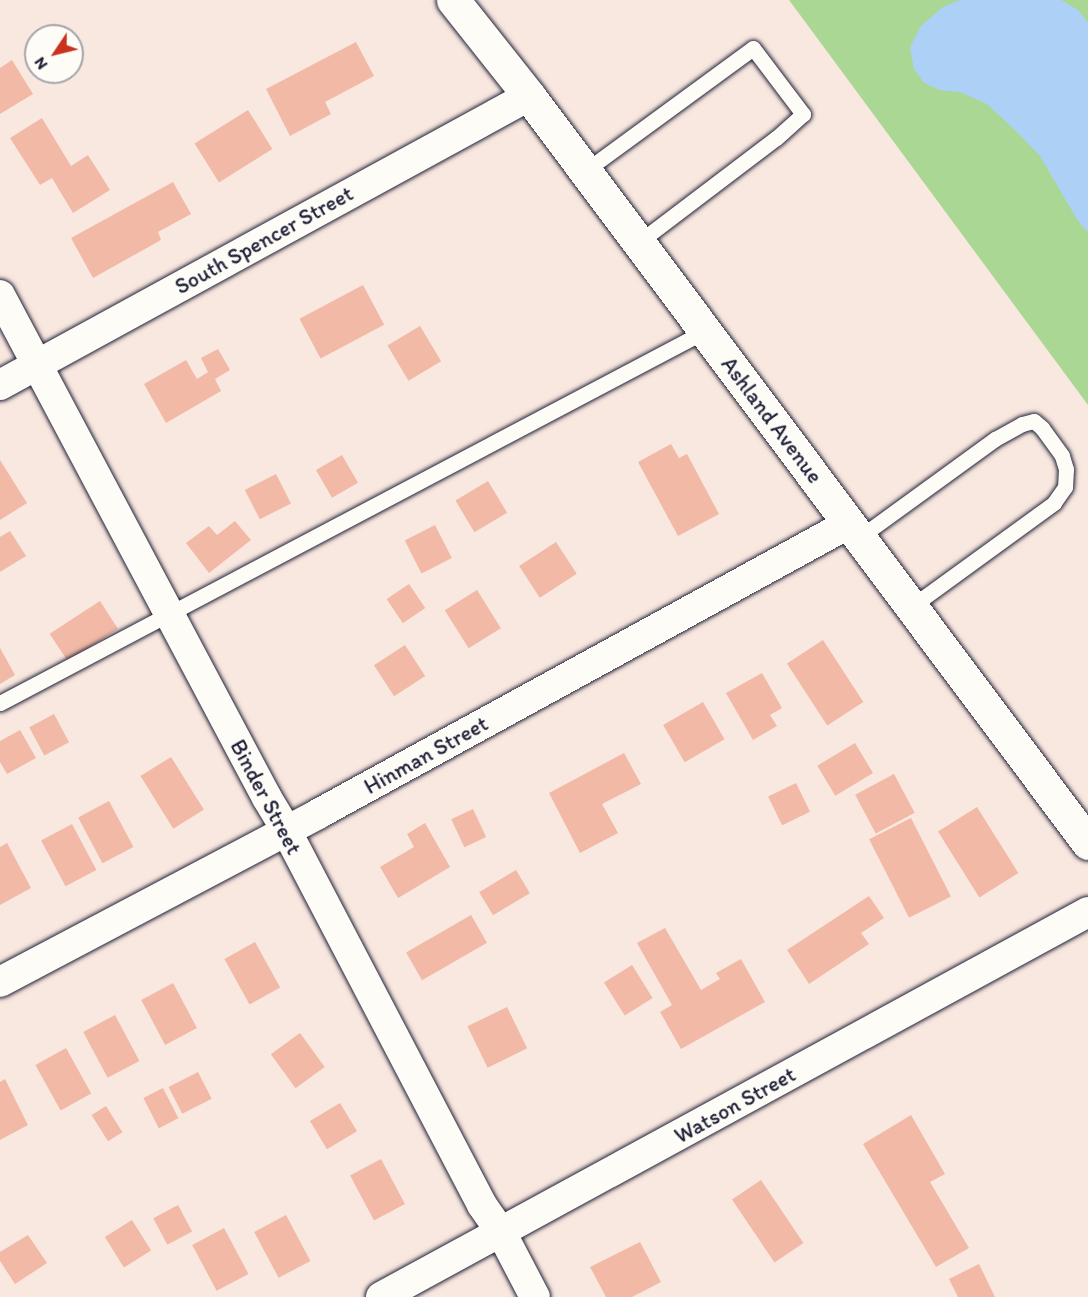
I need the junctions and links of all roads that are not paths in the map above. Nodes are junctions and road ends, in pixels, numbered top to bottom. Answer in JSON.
{"nodes":[{"id":1,"x":453,"y":0,"type":"edge"},
{"id":2,"x":529,"y":96,"type":"junction"},
{"id":3,"x":585,"y":171,"type":"junction"},
{"id":4,"x":639,"y":242,"type":"junction"},
{"id":5,"x":0,"y":295,"type":"edge"},
{"id":6,"x":705,"y":331,"type":"junction"},
{"id":7,"x":37,"y":364,"type":"junction"},
{"id":8,"x":0,"y":385,"type":"edge"},
{"id":9,"x":855,"y":530,"type":"junction"},
{"id":10,"x":912,"y":606,"type":"junction"},
{"id":11,"x":169,"y":613,"type":"junction"},
{"id":12,"x":0,"y":703,"type":"edge"},
{"id":13,"x":286,"y":830,"type":"junction"},
{"id":14,"x":1088,"y":843,"type":"edge"},
{"id":15,"x":1088,"y":912,"type":"edge"},
{"id":16,"x":0,"y":982,"type":"edge"},
{"id":17,"x":501,"y":1233,"type":"junction"},
{"id":18,"x":381,"y":1297,"type":"edge"},
{"id":19,"x":535,"y":1297,"type":"edge"}],
"edges":[{"from":1,"to":2,"type":"street","name":"Ashland Avenue"},
{"from":2,"to":3,"type":"street","name":"Ashland Avenue"},
{"from":2,"to":7,"type":"street","name":"South Spencer Street"},
{"from":3,"to":4,"type":"street","name":"Ashland Avenue"},
{"from":3,"to":4,"type":"lane"},
{"from":4,"to":6,"type":"street","name":"Ashland Avenue"},
{"from":5,"to":7,"type":"street","name":"Binder Street"},
{"from":6,"to":9,"type":"street","name":"Ashland Avenue"},
{"from":6,"to":11,"type":"lane"},
{"from":7,"to":8,"type":"street","name":"South Spencer Street"},
{"from":7,"to":11,"type":"street","name":"Binder Street"},
{"from":9,"to":10,"type":"street","name":"Ashland Avenue"},
{"from":9,"to":10,"type":"lane"},
{"from":9,"to":13,"type":"street","name":"Hinman Street"},
{"from":10,"to":14,"type":"street","name":"Ashland Avenue"},
{"from":11,"to":12,"type":"lane"},
{"from":11,"to":13,"type":"street","name":"Binder Street"},
{"from":13,"to":16,"type":"street","name":"Hinman Street"},
{"from":13,"to":17,"type":"street","name":"Binder Street"},
{"from":15,"to":17,"type":"street","name":"Watson Street"},
{"from":17,"to":18,"type":"street","name":"Watson Street"},
{"from":17,"to":19,"type":"street","name":"Binder Street"}]}
